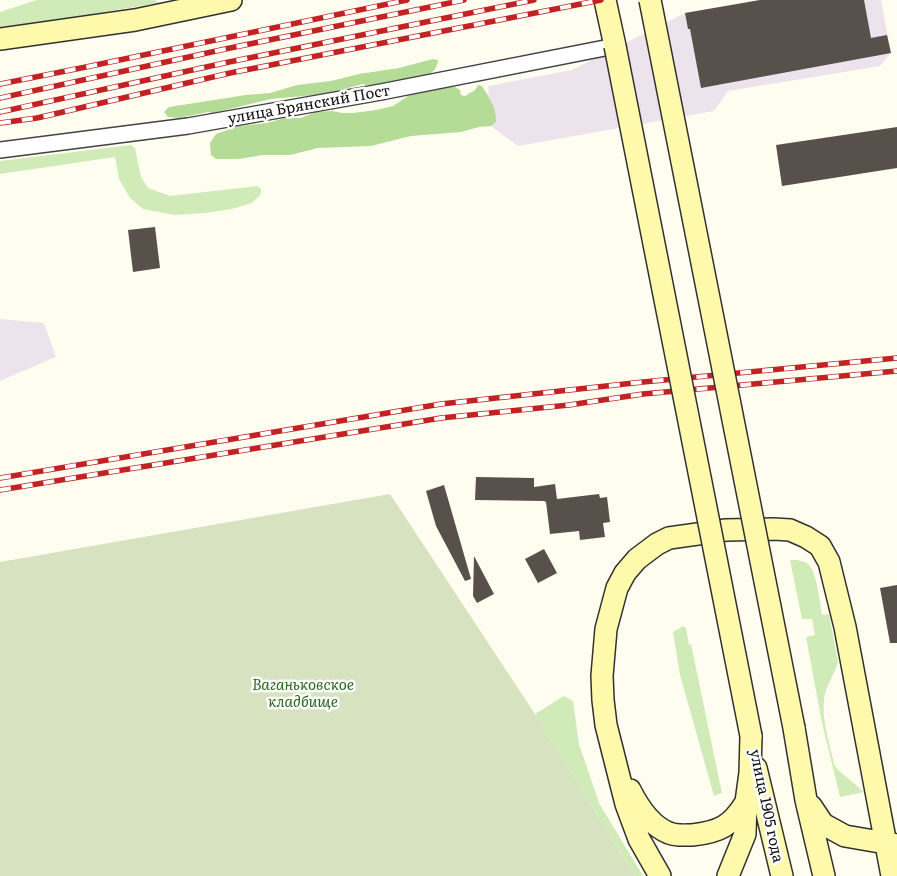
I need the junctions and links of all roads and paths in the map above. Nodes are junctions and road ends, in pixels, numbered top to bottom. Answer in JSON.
{"nodes":[{"id":1,"x":231,"y":0,"type":"edge"},
{"id":2,"x":605,"y":0,"type":"edge"},
{"id":3,"x":610,"y":0,"type":"edge"},
{"id":4,"x":650,"y":0,"type":"edge"},
{"id":5,"x":0,"y":39,"type":"edge"},
{"id":6,"x":615,"y":46,"type":"junction"},
{"id":7,"x":0,"y":150,"type":"edge"},
{"id":8,"x":751,"y":736,"type":"junction"},
{"id":9,"x":616,"y":766,"type":"junction"},
{"id":10,"x":806,"y":800,"type":"junction"},
{"id":11,"x":746,"y":802,"type":"junction"},
{"id":12,"x":891,"y":844,"type":"edge"},
{"id":13,"x":660,"y":876,"type":"edge"},
{"id":14,"x":728,"y":876,"type":"edge"},
{"id":15,"x":782,"y":876,"type":"edge"},
{"id":16,"x":824,"y":876,"type":"edge"},
{"id":17,"x":892,"y":876,"type":"edge"}],
"edges":[{"from":1,"to":5,"type":"main road"},
{"from":2,"to":6,"type":"main road"},
{"from":3,"to":6,"type":"main road"},
{"from":4,"to":10,"type":"main road","bridge":true},
{"from":6,"to":7,"type":"street","name":"улица Брянский Пост"},
{"from":6,"to":8,"type":"main road","bridge":true},
{"from":8,"to":11,"type":"main road"},
{"from":8,"to":15,"type":"main road","name":"улица 1905 года"},
{"from":9,"to":11,"type":"main road"},
{"from":9,"to":12,"type":"main road"},
{"from":9,"to":13,"type":"main road"},
{"from":10,"to":12,"type":"main road"},
{"from":10,"to":16,"type":"main road"},
{"from":11,"to":14,"type":"main road"},
{"from":12,"to":17,"type":"main road"}]}
